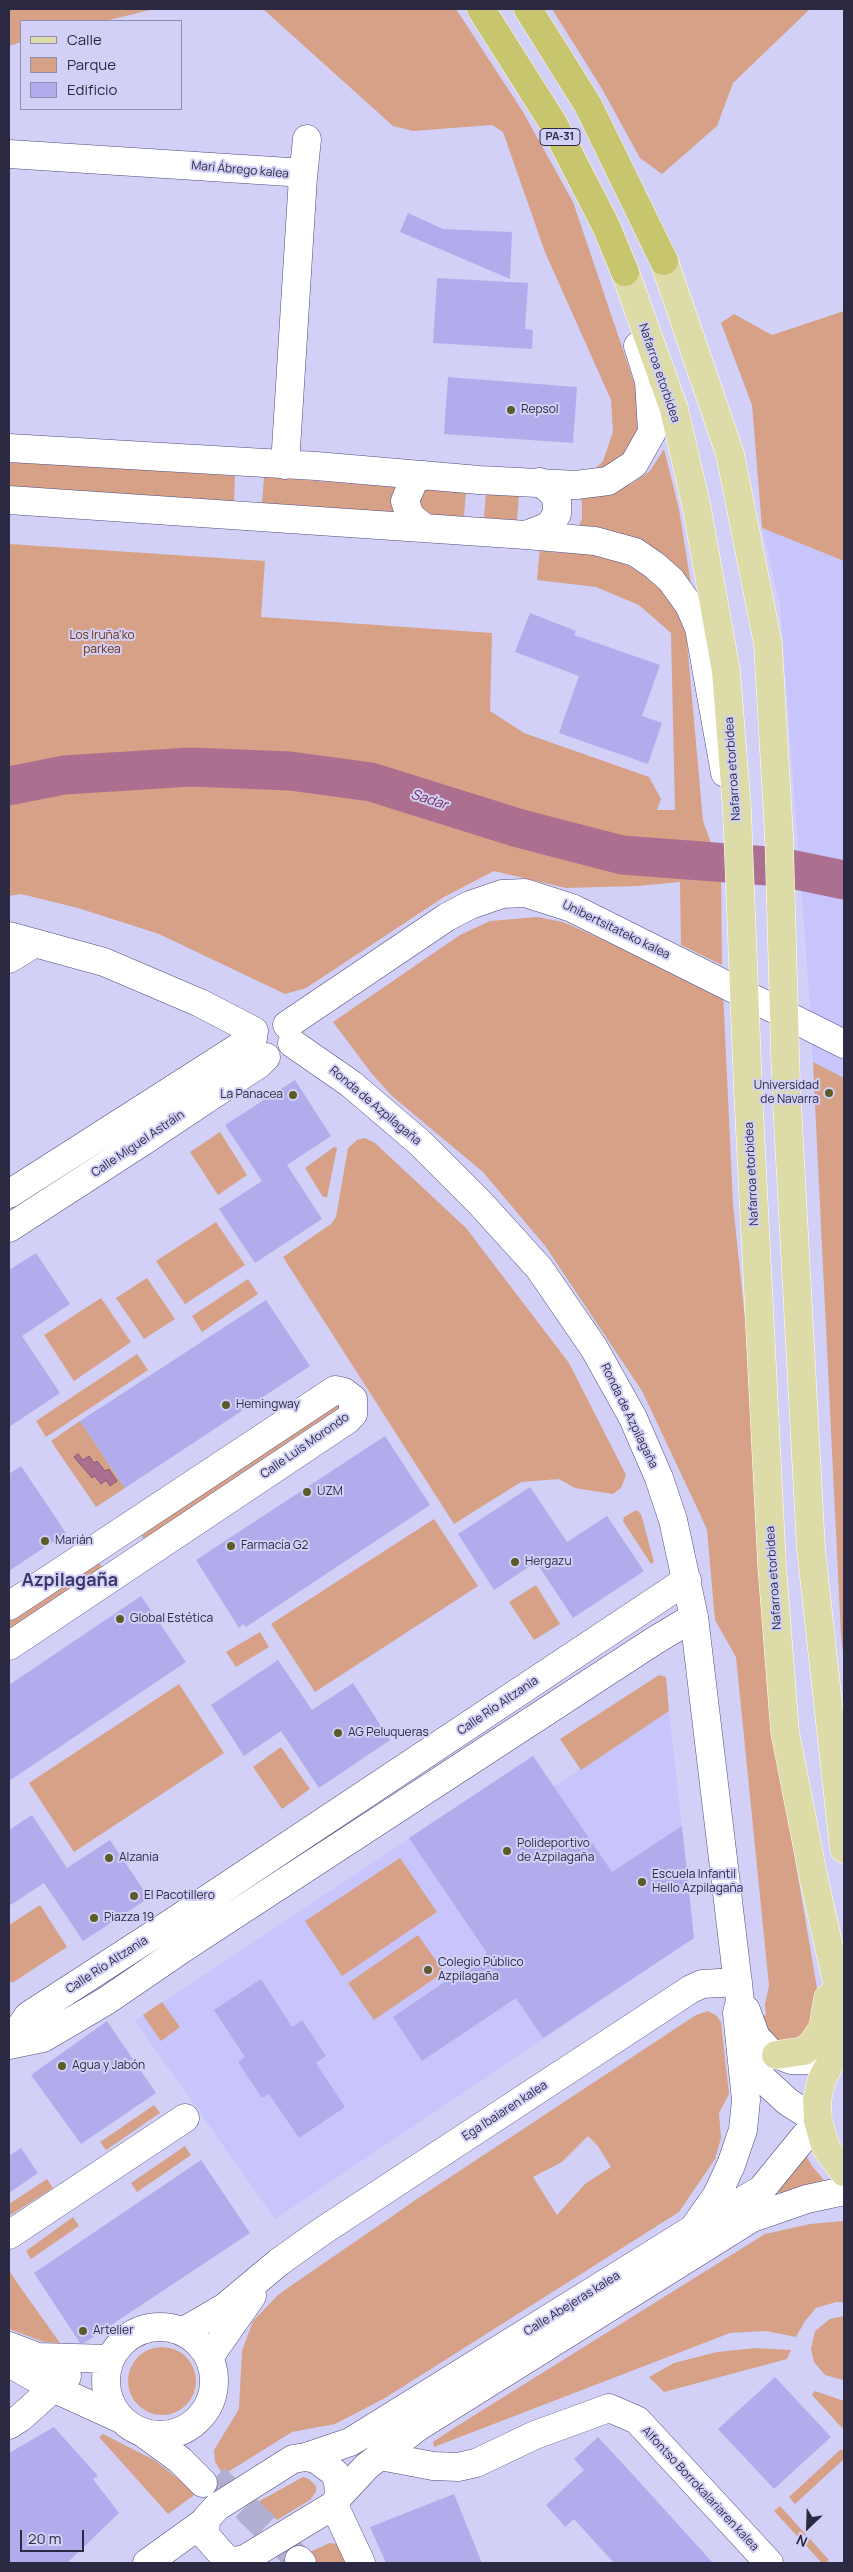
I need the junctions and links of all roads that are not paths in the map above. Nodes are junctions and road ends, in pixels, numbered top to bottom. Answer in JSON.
{"nodes":[{"id":1,"x":480,"y":9,"type":"edge"},
{"id":2,"x":528,"y":9,"type":"edge"},
{"id":3,"x":307,"y":140,"type":"dead end"},
{"id":4,"x":9,"y":154,"type":"edge"},
{"id":5,"x":303,"y":177,"type":"junction"},
{"id":6,"x":581,"y":178,"type":"junction"},
{"id":7,"x":664,"y":261,"type":"joint"},
{"id":8,"x":625,"y":272,"type":"joint"},
{"id":9,"x":9,"y":448,"type":"edge"},
{"id":10,"x":284,"y":465,"type":"junction"},
{"id":11,"x":424,"y":475,"type":"junction"},
{"id":12,"x":540,"y":482,"type":"junction"},
{"id":13,"x":9,"y":500,"type":"edge"},
{"id":14,"x":425,"y":528,"type":"junction"},
{"id":15,"x":526,"y":535,"type":"junction"},
{"id":16,"x":737,"y":810,"type":"junction"},
{"id":17,"x":9,"y":936,"type":"edge"},
{"id":18,"x":35,"y":943,"type":"junction"},
{"id":19,"x":9,"y":959,"type":"edge"},
{"id":20,"x":215,"y":1012,"type":"junction"},
{"id":21,"x":290,"y":1034,"type":"junction"},
{"id":22,"x":258,"y":1042,"type":"junction"},
{"id":23,"x":844,"y":1044,"type":"edge"},
{"id":24,"x":222,"y":1055,"type":"junction"},
{"id":25,"x":9,"y":1194,"type":"edge"},
{"id":26,"x":9,"y":1228,"type":"edge"},
{"id":27,"x":124,"y":1530,"type":"junction"},
{"id":28,"x":98,"y":1548,"type":"junction"},
{"id":29,"x":143,"y":1556,"type":"junction"},
{"id":30,"x":117,"y":1574,"type":"junction"},
{"id":31,"x":687,"y":1580,"type":"junction"},
{"id":32,"x":9,"y":1606,"type":"edge"},
{"id":33,"x":694,"y":1617,"type":"junction"},
{"id":34,"x":9,"y":1646,"type":"edge"},
{"id":35,"x":299,"y":1839,"type":"junction"},
{"id":36,"x":844,"y":1849,"type":"edge"},
{"id":37,"x":327,"y":1856,"type":"junction"},
{"id":38,"x":304,"y":1871,"type":"junction"},
{"id":39,"x":819,"y":1905,"type":"junction"},
{"id":40,"x":739,"y":1991,"type":"junction"},
{"id":41,"x":11,"y":2032,"type":"edge"},
{"id":42,"x":838,"y":2053,"type":"edge"},
{"id":43,"x":742,"y":2054,"type":"junction"},
{"id":44,"x":776,"y":2055,"type":"junction"},
{"id":45,"x":185,"y":2118,"type":"dead end"},
{"id":46,"x":818,"y":2124,"type":"junction"},
{"id":47,"x":844,"y":2172,"type":"edge"},
{"id":48,"x":844,"y":2191,"type":"edge"},
{"id":49,"x":693,"y":2229,"type":"junction"},
{"id":50,"x":9,"y":2235,"type":"edge"},
{"id":51,"x":279,"y":2262,"type":"junction"},
{"id":52,"x":184,"y":2331,"type":"junction"},
{"id":53,"x":9,"y":2346,"type":"edge"},
{"id":54,"x":210,"y":2356,"type":"junction"},
{"id":55,"x":99,"y":2359,"type":"junction"},
{"id":56,"x":9,"y":2363,"type":"edge"},
{"id":57,"x":54,"y":2388,"type":"junction"},
{"id":58,"x":193,"y":2424,"type":"junction"},
{"id":59,"x":9,"y":2425,"type":"edge"},
{"id":60,"x":132,"y":2426,"type":"junction"},
{"id":61,"x":408,"y":2436,"type":"junction"},
{"id":62,"x":306,"y":2456,"type":"junction"},
{"id":63,"x":380,"y":2456,"type":"junction"},
{"id":64,"x":433,"y":2466,"type":"junction"},
{"id":65,"x":337,"y":2500,"type":"junction"},
{"id":66,"x":204,"y":2522,"type":"junction"},
{"id":67,"x":226,"y":2561,"type":"edge"},
{"id":68,"x":147,"y":2563,"type":"edge"},
{"id":69,"x":361,"y":2563,"type":"edge"},
{"id":70,"x":769,"y":2563,"type":"edge"}],
"edges":[{"from":1,"to":6,"type":"highway","number":"PA-31"},
{"from":2,"to":7,"type":"highway","number":"PA-31"},
{"from":3,"to":5,"type":"street"},
{"from":4,"to":5,"type":"street","name":"Mari Ábrego kalea"},
{"from":5,"to":10,"type":"street","name":"Mari Ábrego kalea"},
{"from":6,"to":8,"type":"highway","number":"PA-31"},
{"from":6,"to":12,"type":"street"},
{"from":7,"to":36,"type":"main road","bridge":true},
{"from":8,"to":16,"type":"main road","name":"Nafarroa etorbidea"},
{"from":9,"to":10,"type":"street"},
{"from":10,"to":11,"type":"street"},
{"from":11,"to":12,"type":"street"},
{"from":11,"to":14,"type":"street"},
{"from":12,"to":15,"type":"street"},
{"from":13,"to":14,"type":"street"},
{"from":14,"to":15,"type":"street"},
{"from":15,"to":16,"type":"street"},
{"from":16,"to":39,"type":"main road","name":"Nafarroa etorbidea","bridge":true},
{"from":17,"to":18,"type":"street"},
{"from":18,"to":19,"type":"street"},
{"from":18,"to":20,"type":"street"},
{"from":20,"to":22,"type":"street"},
{"from":20,"to":24,"type":"street"},
{"from":21,"to":22,"type":"street"},
{"from":21,"to":22,"type":"street"},
{"from":21,"to":23,"type":"street","name":"Unibertsitateko kalea"},
{"from":21,"to":31,"type":"street","name":"Ronda de Azpilagaña"},
{"from":22,"to":24,"type":"street"},
{"from":22,"to":26,"type":"street","name":"Calle Miguel Astráin"},
{"from":24,"to":25,"type":"street"},
{"from":27,"to":28,"type":"street","name":"Calle Luis Morondo"},
{"from":27,"to":29,"type":"street"},
{"from":27,"to":29,"type":"street","name":"Calle Luis Morondo"},
{"from":28,"to":30,"type":"street"},
{"from":28,"to":32,"type":"street","name":"Calle Luis Morondo"},
{"from":29,"to":30,"type":"street","name":"Calle Luis Morondo"},
{"from":30,"to":34,"type":"street","name":"Calle Luis Morondo"},
{"from":31,"to":33,"type":"street","name":"Ronda de Azpilagaña"},
{"from":31,"to":35,"type":"street","name":"Calle Río Altzania"},
{"from":33,"to":37,"type":"street","name":"Calle Río Altzania"},
{"from":33,"to":40,"type":"street","name":"Ronda de Azpilagaña"},
{"from":35,"to":37,"type":"street"},
{"from":35,"to":38,"type":"street"},
{"from":35,"to":41,"type":"street","name":"Calle Río Altzania"},
{"from":37,"to":38,"type":"street","name":"Calle Río Altzania"},
{"from":38,"to":41,"type":"street","name":"Calle Río Altzania"},
{"from":39,"to":42,"type":"main road","name":"Nafarroa etorbidea"},
{"from":39,"to":44,"type":"main road"},
{"from":40,"to":43,"type":"street","name":"Ronda de Azpilagaña"},
{"from":40,"to":44,"type":"street","name":"Ronda de Azpilagaña"},
{"from":40,"to":51,"type":"street","name":"Ega Ibaiaren kalea"},
{"from":42,"to":44,"type":"street","name":"Ronda de Azpilagaña"},
{"from":42,"to":46,"type":"main road"},
{"from":43,"to":46,"type":"street"},
{"from":43,"to":49,"type":"street","name":"Ronda de Azpilagaña"},
{"from":45,"to":50,"type":"street"},
{"from":46,"to":47,"type":"main road"},
{"from":46,"to":49,"type":"street","name":"Calle Abejeras kalea"},
{"from":48,"to":61,"type":"street","name":"Calle Abejeras kalea"},
{"from":49,"to":62,"type":"street","name":"Calle Abejeras kalea"},
{"from":51,"to":52,"type":"street","name":"Ega Ibaiaren kalea"},
{"from":51,"to":54,"type":"street","name":"Ega Ibaiaren kalea"},
{"from":52,"to":54,"type":"street"},
{"from":52,"to":55,"type":"street"},
{"from":53,"to":55,"type":"street"},
{"from":54,"to":58,"type":"street"},
{"from":55,"to":57,"type":"street"},
{"from":55,"to":60,"type":"street"},
{"from":56,"to":57,"type":"street"},
{"from":57,"to":59,"type":"street"},
{"from":57,"to":60,"type":"street"},
{"from":58,"to":60,"type":"street"},
{"from":58,"to":60,"type":"street"},
{"from":61,"to":63,"type":"street","name":"Calle Abejeras kalea"},
{"from":61,"to":64,"type":"street"},
{"from":62,"to":65,"type":"street"},
{"from":62,"to":66,"type":"street","name":"Calle Abejeras kalea"},
{"from":63,"to":64,"type":"street","name":"Alfontso Borrokalariaren kalea"},
{"from":63,"to":65,"type":"street","name":"Calle Abejeras kalea"},
{"from":64,"to":70,"type":"street","name":"Alfontso Borrokalariaren kalea"},
{"from":65,"to":67,"type":"street","name":"Calle Abejeras kalea"},
{"from":65,"to":69,"type":"street"},
{"from":66,"to":67,"type":"street"},
{"from":66,"to":68,"type":"street"}]}
